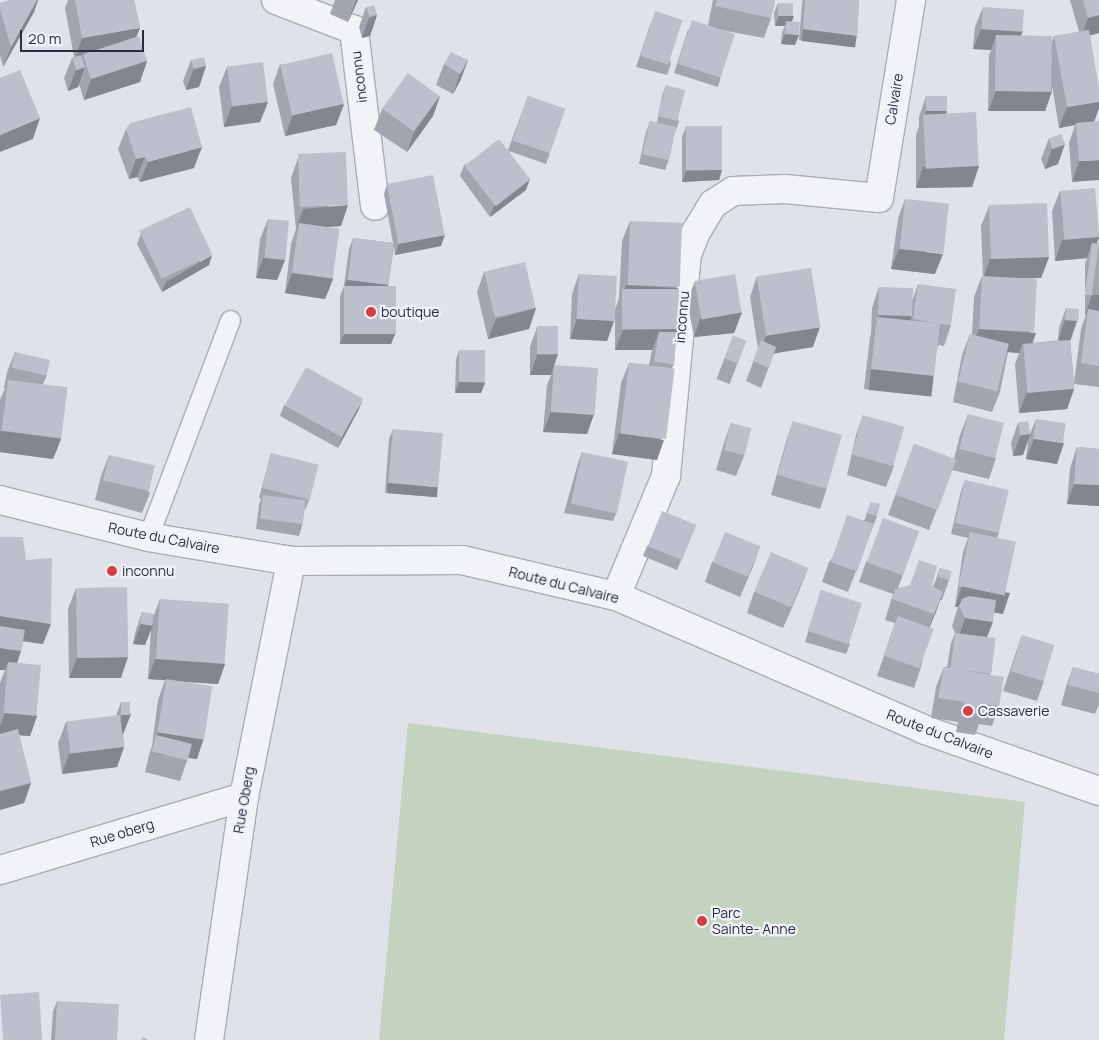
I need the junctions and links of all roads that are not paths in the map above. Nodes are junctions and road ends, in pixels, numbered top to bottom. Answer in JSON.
{"nodes":[{"id":1,"x":276,"y":0,"type":"edge"},
{"id":2,"x":911,"y":0,"type":"edge"},
{"id":3,"x":879,"y":198,"type":"joint"},
{"id":4,"x":375,"y":206,"type":"dead end"},
{"id":5,"x":230,"y":320,"type":"dead end"},
{"id":6,"x":0,"y":500,"type":"edge"},
{"id":7,"x":148,"y":537,"type":"junction"},
{"id":8,"x":291,"y":561,"type":"junction"},
{"id":9,"x":616,"y":596,"type":"junction"},
{"id":10,"x":1099,"y":791,"type":"edge"},
{"id":11,"x":244,"y":797,"type":"junction"},
{"id":12,"x":0,"y":870,"type":"edge"},
{"id":13,"x":209,"y":1040,"type":"edge"}],
"edges":[{"from":1,"to":4,"type":"street","name":"inconnu"},
{"from":2,"to":3,"type":"street","name":"Calvaire"},
{"from":3,"to":9,"type":"street","name":"inconnu"},
{"from":5,"to":7,"type":"lane"},
{"from":6,"to":7,"type":"street","name":"Route du Calvaire"},
{"from":7,"to":8,"type":"street","name":"Route du Calvaire"},
{"from":8,"to":9,"type":"street","name":"Route du Calvaire"},
{"from":8,"to":11,"type":"street","name":"Rue Oberg"},
{"from":9,"to":10,"type":"street","name":"Route du Calvaire"},
{"from":11,"to":12,"type":"street","name":"Rue oberg"},
{"from":11,"to":13,"type":"street","name":"Rue Oberg"}]}
